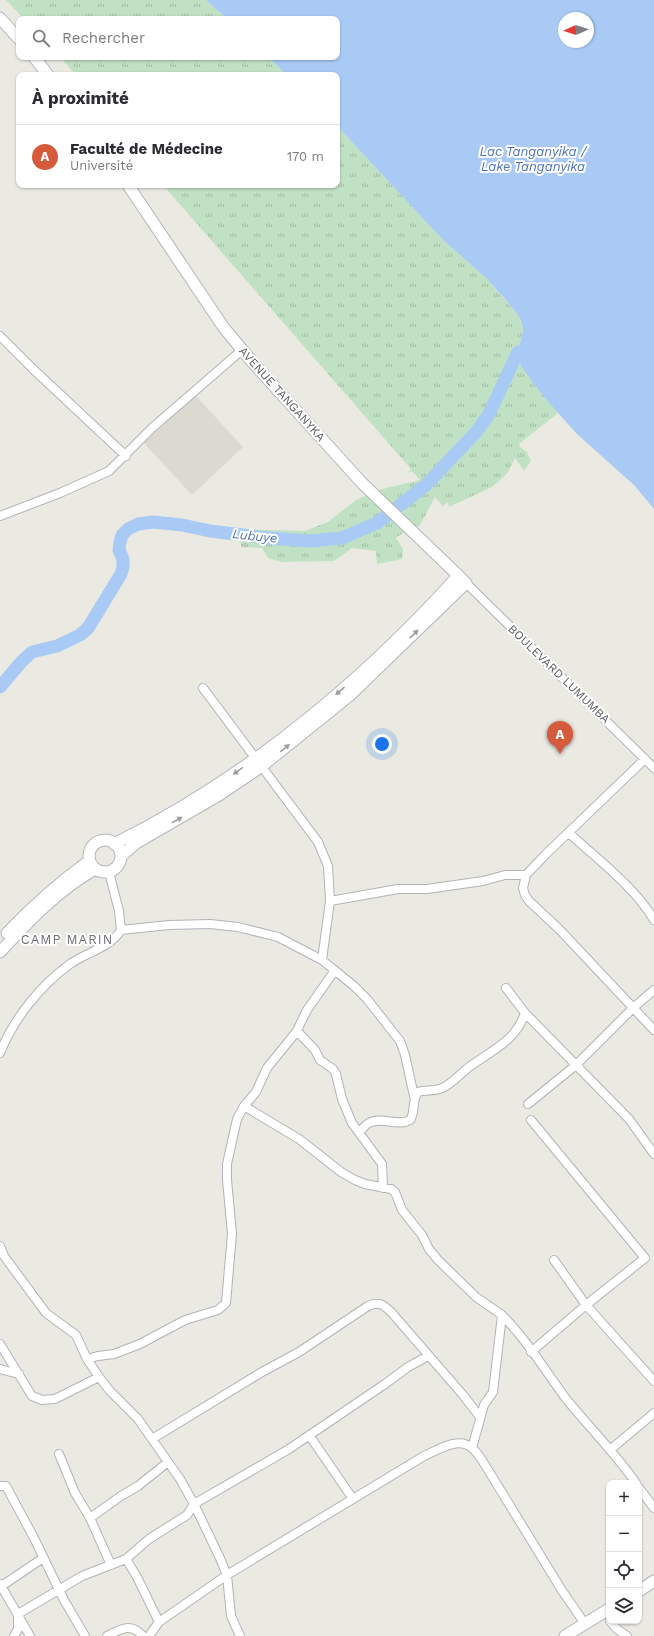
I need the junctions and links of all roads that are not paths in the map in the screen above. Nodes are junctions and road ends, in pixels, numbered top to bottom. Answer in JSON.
{"nodes":[{"id":1,"x":0,"y":18,"type":"edge"},
{"id":2,"x":16,"y":36,"type":"edge"},
{"id":3,"x":36,"y":60,"type":"edge"},
{"id":4,"x":46,"y":72,"type":"edge"},
{"id":5,"x":130,"y":188,"type":"edge"},
{"id":6,"x":0,"y":336,"type":"edge"},
{"id":7,"x":242,"y":350,"type":"junction"},
{"id":8,"x":126,"y":456,"type":"junction"},
{"id":9,"x":0,"y":516,"type":"edge"},
{"id":10,"x":462,"y":580,"type":"junction"},
{"id":11,"x":203,"y":688,"type":"dead end"},
{"id":12,"x":645,"y":759,"type":"junction"},
{"id":13,"x":259,"y":762,"type":"junction"},
{"id":14,"x":654,"y":768,"type":"edge"},
{"id":15,"x":569,"y":833,"type":"junction"},
{"id":16,"x":114,"y":844,"type":"junction"},
{"id":17,"x":121,"y":856,"type":"junction"},
{"id":18,"x":92,"y":865,"type":"junction"},
{"id":19,"x":109,"y":872,"type":"junction"},
{"id":20,"x":526,"y":875,"type":"junction"},
{"id":21,"x":330,"y":901,"type":"junction"},
{"id":22,"x":654,"y":920,"type":"edge"},
{"id":23,"x":121,"y":930,"type":"junction"},
{"id":24,"x":0,"y":941,"type":"edge"},
{"id":25,"x":0,"y":952,"type":"edge"},
{"id":26,"x":322,"y":960,"type":"junction"},
{"id":27,"x":332,"y":969,"type":"junction"},
{"id":28,"x":506,"y":988,"type":"dead end"},
{"id":29,"x":654,"y":990,"type":"edge"},
{"id":30,"x":634,"y":1007,"type":"junction"},
{"id":31,"x":525,"y":1013,"type":"junction"},
{"id":32,"x":654,"y":1030,"type":"edge"},
{"id":33,"x":297,"y":1031,"type":"junction"},
{"id":34,"x":0,"y":1053,"type":"edge"},
{"id":35,"x":576,"y":1065,"type":"junction"},
{"id":36,"x":414,"y":1096,"type":"junction"},
{"id":37,"x":528,"y":1104,"type":"dead end"},
{"id":38,"x":244,"y":1106,"type":"junction"},
{"id":39,"x":531,"y":1120,"type":"dead end"},
{"id":40,"x":360,"y":1132,"type":"junction"},
{"id":41,"x":654,"y":1154,"type":"edge"},
{"id":42,"x":383,"y":1188,"type":"junction"},
{"id":43,"x":0,"y":1246,"type":"edge"},
{"id":44,"x":554,"y":1260,"type":"dead end"},
{"id":45,"x":586,"y":1305,"type":"junction"},
{"id":46,"x":502,"y":1316,"type":"junction"},
{"id":47,"x":0,"y":1344,"type":"edge"},
{"id":48,"x":532,"y":1352,"type":"junction"},
{"id":49,"x":428,"y":1356,"type":"junction"},
{"id":50,"x":87,"y":1359,"type":"junction"},
{"id":51,"x":0,"y":1369,"type":"edge"},
{"id":52,"x":19,"y":1374,"type":"junction"},
{"id":53,"x":100,"y":1377,"type":"junction"},
{"id":54,"x":654,"y":1381,"type":"edge"},
{"id":55,"x":654,"y":1413,"type":"edge"},
{"id":56,"x":480,"y":1417,"type":"junction"},
{"id":57,"x":309,"y":1435,"type":"junction"},
{"id":58,"x":152,"y":1439,"type":"junction"},
{"id":59,"x":472,"y":1448,"type":"junction"},
{"id":60,"x":610,"y":1450,"type":"junction"},
{"id":61,"x":59,"y":1454,"type":"dead end"},
{"id":62,"x":168,"y":1462,"type":"junction"},
{"id":63,"x":634,"y":1480,"type":"edge"},
{"id":64,"x":0,"y":1486,"type":"edge"},
{"id":65,"x":642,"y":1492,"type":"edge"},
{"id":66,"x":353,"y":1499,"type":"junction"},
{"id":67,"x":194,"y":1504,"type":"junction"},
{"id":68,"x":654,"y":1508,"type":"edge"},
{"id":69,"x":90,"y":1518,"type":"junction"},
{"id":70,"x":43,"y":1558,"type":"junction"},
{"id":71,"x":126,"y":1559,"type":"junction"},
{"id":72,"x":111,"y":1565,"type":"junction"},
{"id":73,"x":227,"y":1575,"type":"junction"},
{"id":74,"x":654,"y":1581,"type":"edge"},
{"id":75,"x":0,"y":1586,"type":"edge"},
{"id":76,"x":59,"y":1589,"type":"junction"},
{"id":77,"x":642,"y":1589,"type":"edge"},
{"id":78,"x":18,"y":1614,"type":"junction"},
{"id":79,"x":606,"y":1617,"type":"edge"},
{"id":80,"x":159,"y":1622,"type":"junction"},
{"id":81,"x":585,"y":1624,"type":"junction"},
{"id":82,"x":614,"y":1624,"type":"edge"},
{"id":83,"x":14,"y":1636,"type":"edge"},
{"id":84,"x":30,"y":1636,"type":"edge"},
{"id":85,"x":85,"y":1636,"type":"edge"},
{"id":86,"x":107,"y":1636,"type":"edge"},
{"id":87,"x":143,"y":1636,"type":"edge"},
{"id":88,"x":149,"y":1636,"type":"edge"},
{"id":89,"x":240,"y":1636,"type":"edge"},
{"id":90,"x":565,"y":1636,"type":"edge"},
{"id":91,"x":627,"y":1636,"type":"edge"}],
"edges":[{"from":1,"to":2,"type":"street"},
{"from":3,"to":4,"type":"street"},
{"from":5,"to":7,"type":"street","name":"AVENUE TANGANYKA"},
{"from":6,"to":8,"type":"street"},
{"from":7,"to":8,"type":"street"},
{"from":7,"to":10,"type":"street","name":"AVENUE TANGANYKA"},
{"from":8,"to":9,"type":"street"},
{"from":10,"to":12,"type":"street","name":"BOULEVARD LUMUMBA"},
{"from":10,"to":13,"type":"street"},
{"from":11,"to":13,"type":"street"},
{"from":12,"to":14,"type":"street","name":"BOULEVARD LUMUMBA"},
{"from":12,"to":15,"type":"street"},
{"from":13,"to":16,"type":"street","one_way":true},
{"from":17,"to":13,"type":"street","one_way":true},
{"from":13,"to":21,"type":"street"},
{"from":15,"to":20,"type":"street"},
{"from":15,"to":22,"type":"street"},
{"from":16,"to":17,"type":"street"},
{"from":16,"to":18,"type":"street"},
{"from":17,"to":19,"type":"street"},
{"from":18,"to":19,"type":"street"},
{"from":18,"to":24,"type":"street"},
{"from":18,"to":25,"type":"street"},
{"from":19,"to":23,"type":"street"},
{"from":20,"to":21,"type":"street"},
{"from":20,"to":30,"type":"street"},
{"from":21,"to":26,"type":"street"},
{"from":23,"to":26,"type":"street"},
{"from":23,"to":34,"type":"street"},
{"from":26,"to":27,"type":"street"},
{"from":27,"to":33,"type":"street"},
{"from":27,"to":36,"type":"street"},
{"from":28,"to":31,"type":"street"},
{"from":29,"to":30,"type":"street"},
{"from":30,"to":32,"type":"street"},
{"from":30,"to":35,"type":"street"},
{"from":31,"to":35,"type":"street"},
{"from":31,"to":36,"type":"street"},
{"from":33,"to":38,"type":"street"},
{"from":33,"to":40,"type":"street"},
{"from":35,"to":37,"type":"street"},
{"from":35,"to":41,"type":"street"},
{"from":36,"to":40,"type":"street"},
{"from":38,"to":42,"type":"street"},
{"from":38,"to":50,"type":"street"},
{"from":39,"to":45,"type":"street"},
{"from":40,"to":42,"type":"street"},
{"from":42,"to":46,"type":"street"},
{"from":43,"to":50,"type":"street"},
{"from":44,"to":45,"type":"street"},
{"from":45,"to":48,"type":"street"},
{"from":45,"to":54,"type":"street"},
{"from":46,"to":48,"type":"street"},
{"from":46,"to":56,"type":"street"},
{"from":47,"to":52,"type":"street"},
{"from":48,"to":60,"type":"street"},
{"from":49,"to":56,"type":"street"},
{"from":49,"to":57,"type":"street"},
{"from":49,"to":58,"type":"street"},
{"from":50,"to":53,"type":"street"},
{"from":51,"to":52,"type":"street"},
{"from":52,"to":53,"type":"street"},
{"from":53,"to":58,"type":"street"},
{"from":55,"to":60,"type":"street"},
{"from":56,"to":59,"type":"street"},
{"from":57,"to":66,"type":"street"},
{"from":57,"to":67,"type":"street"},
{"from":58,"to":62,"type":"street"},
{"from":59,"to":66,"type":"street"},
{"from":59,"to":81,"type":"street"},
{"from":60,"to":63,"type":"street"},
{"from":61,"to":69,"type":"street"},
{"from":62,"to":67,"type":"street"},
{"from":62,"to":69,"type":"street"},
{"from":64,"to":70,"type":"street"},
{"from":65,"to":68,"type":"street"},
{"from":66,"to":73,"type":"street"},
{"from":67,"to":71,"type":"street"},
{"from":67,"to":73,"type":"street"},
{"from":69,"to":72,"type":"street"},
{"from":70,"to":75,"type":"street"},
{"from":70,"to":76,"type":"street"},
{"from":71,"to":72,"type":"street"},
{"from":71,"to":80,"type":"street"},
{"from":72,"to":76,"type":"street"},
{"from":73,"to":80,"type":"street"},
{"from":73,"to":89,"type":"street"},
{"from":74,"to":77,"type":"street"},
{"from":75,"to":78,"type":"street"},
{"from":76,"to":78,"type":"street"},
{"from":76,"to":85,"type":"street"},
{"from":78,"to":83,"type":"street"},
{"from":78,"to":84,"type":"street"},
{"from":79,"to":81,"type":"street"},
{"from":80,"to":88,"type":"street"},
{"from":81,"to":90,"type":"street"},
{"from":82,"to":91,"type":"street"},
{"from":86,"to":87,"type":"street"}]}
